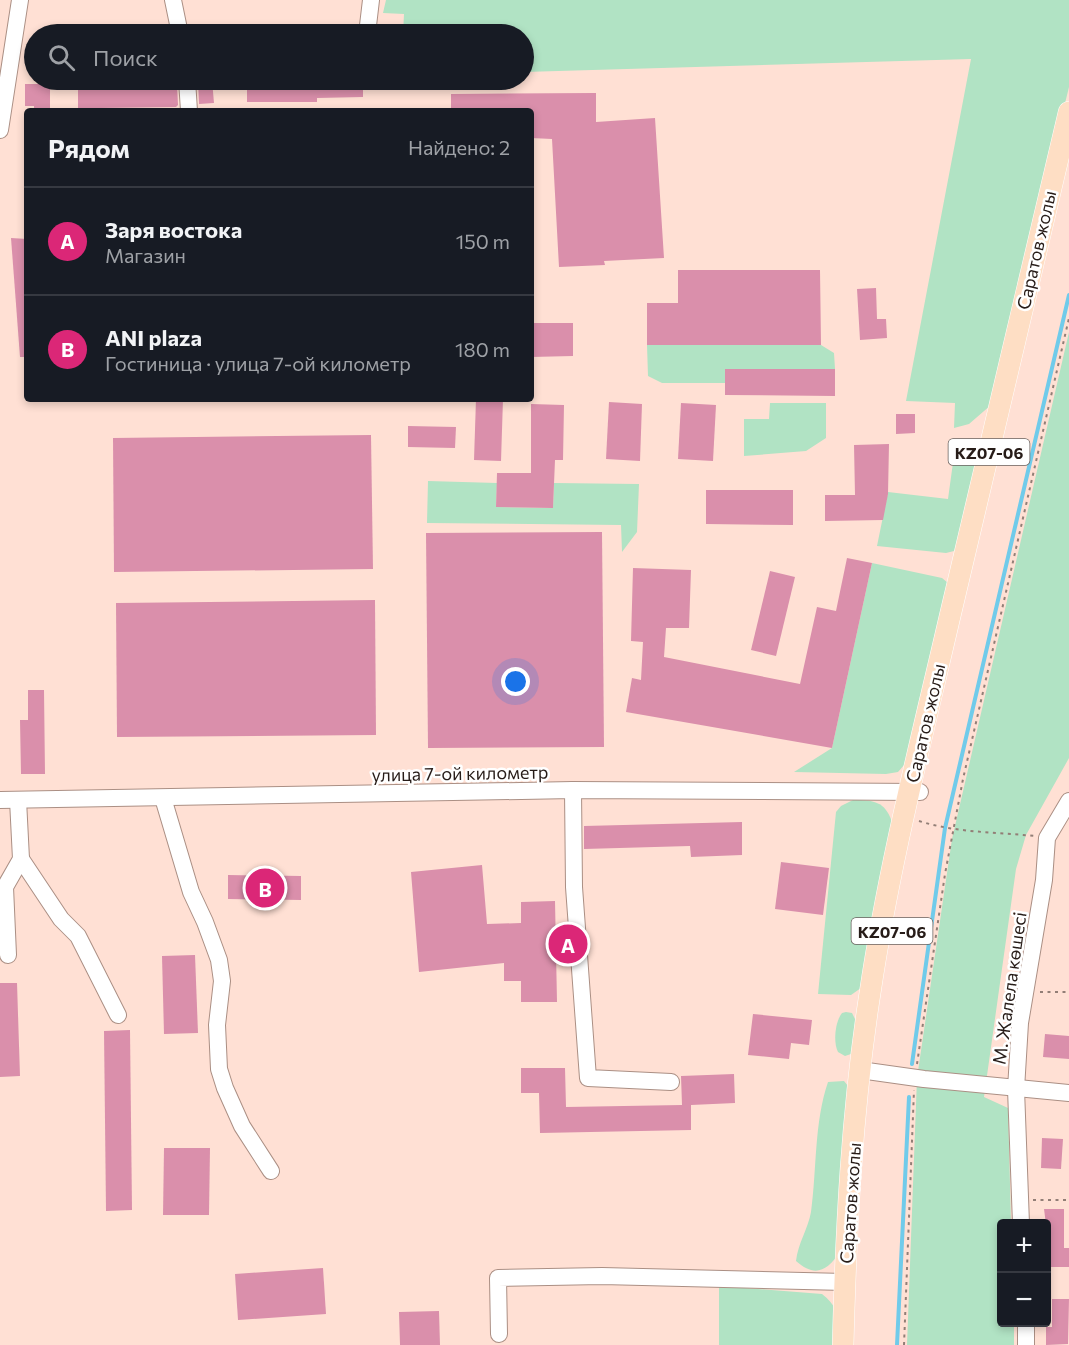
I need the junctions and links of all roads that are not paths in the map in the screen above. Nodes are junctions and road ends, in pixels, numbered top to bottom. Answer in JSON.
{"nodes":[{"id":1,"x":20,"y":0,"type":"edge"},
{"id":2,"x":173,"y":0,"type":"edge"},
{"id":3,"x":371,"y":0,"type":"edge"},
{"id":4,"x":178,"y":24,"type":"edge"},
{"id":5,"x":368,"y":24,"type":"edge"},
{"id":6,"x":188,"y":90,"type":"edge"},
{"id":7,"x":189,"y":108,"type":"edge"},
{"id":8,"x":1069,"y":112,"type":"edge"},
{"id":9,"x":0,"y":130,"type":"edge"},
{"id":10,"x":1069,"y":164,"type":"edge"},
{"id":11,"x":967,"y":573,"type":"junction"},
{"id":12,"x":573,"y":790,"type":"junction"},
{"id":13,"x":914,"y":792,"type":"junction"},
{"id":14,"x":163,"y":798,"type":"junction"},
{"id":15,"x":0,"y":800,"type":"edge"},
{"id":16,"x":18,"y":800,"type":"junction"},
{"id":17,"x":1069,"y":801,"type":"edge"},
{"id":18,"x":21,"y":859,"type":"junction"},
{"id":19,"x":8,"y":955,"type":"dead end"},
{"id":20,"x":118,"y":1015,"type":"dead end"},
{"id":21,"x":866,"y":1071,"type":"junction"},
{"id":22,"x":671,"y":1082,"type":"dead end"},
{"id":23,"x":1016,"y":1089,"type":"junction"},
{"id":24,"x":1069,"y":1093,"type":"edge"},
{"id":25,"x":270,"y":1172,"type":"dead end"},
{"id":26,"x":1022,"y":1219,"type":"edge"},
{"id":27,"x":845,"y":1282,"type":"junction"},
{"id":28,"x":1026,"y":1327,"type":"edge"},
{"id":29,"x":499,"y":1334,"type":"dead end"},
{"id":30,"x":843,"y":1345,"type":"edge"},
{"id":31,"x":855,"y":1345,"type":"edge"},
{"id":32,"x":1026,"y":1345,"type":"edge"}],
"edges":[{"from":1,"to":9,"type":"street"},
{"from":2,"to":4,"type":"street"},
{"from":3,"to":5,"type":"street"},
{"from":6,"to":7,"type":"street"},
{"from":8,"to":11,"type":"main road","name":"Саратов жолы","number":"KZ07-06"},
{"from":10,"to":11,"type":"main road","name":"Саратов жолы","number":"KZ07-06"},
{"from":11,"to":13,"type":"main road","name":"Саратов жолы","number":"KZ07-06"},
{"from":12,"to":13,"type":"street","name":"улица 7-ой километр"},
{"from":12,"to":14,"type":"street","name":"улица 7-ой километр"},
{"from":12,"to":22,"type":"street"},
{"from":13,"to":21,"type":"main road","name":"Саратов жолы","number":"KZ07-06"},
{"from":13,"to":21,"type":"main road","name":"Саратов жолы","number":"KZ07-06"},
{"from":14,"to":16,"type":"street","name":"улица 7-ой километр"},
{"from":14,"to":25,"type":"street"},
{"from":15,"to":16,"type":"street","name":"улица 7-ой километр"},
{"from":16,"to":18,"type":"street"},
{"from":17,"to":23,"type":"street","name":"М. Жалела көшесі"},
{"from":18,"to":19,"type":"street"},
{"from":18,"to":20,"type":"street"},
{"from":21,"to":23,"type":"street"},
{"from":21,"to":27,"type":"main road","name":"Саратов жолы","number":"KZ07-06"},
{"from":21,"to":31,"type":"main road","name":"Саратов жолы","number":"KZ07-06"},
{"from":23,"to":24,"type":"street"},
{"from":23,"to":26,"type":"street","name":"М. Жалела көшесі"},
{"from":27,"to":29,"type":"street"},
{"from":27,"to":30,"type":"main road","name":"Саратов жолы","number":"KZ07-06"},
{"from":28,"to":32,"type":"street"}]}
